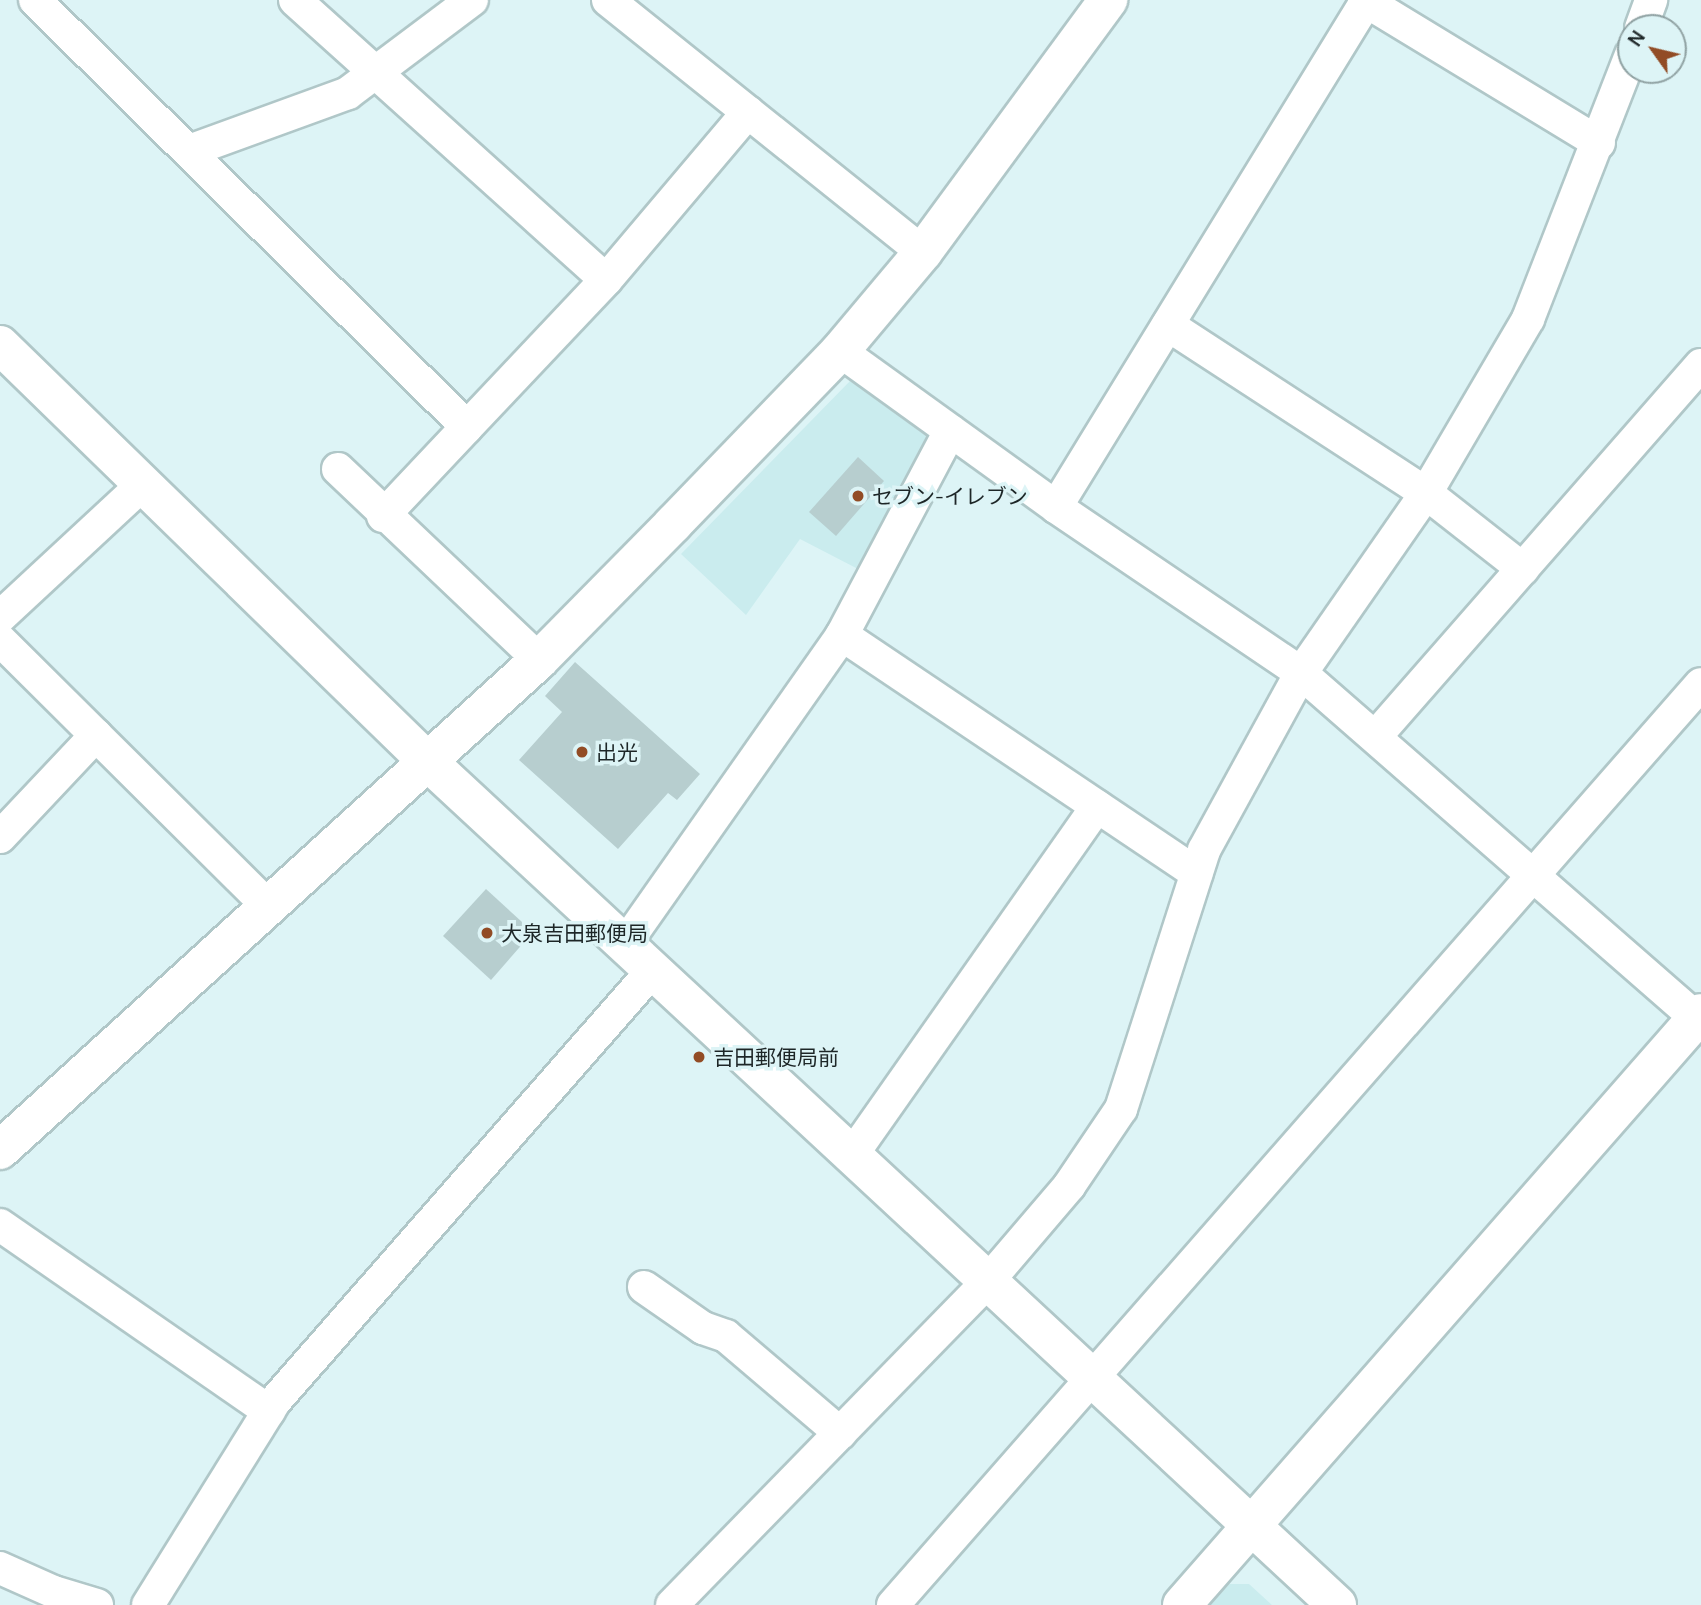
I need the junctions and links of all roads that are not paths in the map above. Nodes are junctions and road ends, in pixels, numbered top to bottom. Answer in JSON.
{"nodes":[{"id":1,"x":35,"y":0,"type":"edge"},
{"id":2,"x":295,"y":0,"type":"edge"},
{"id":3,"x":472,"y":0,"type":"edge"},
{"id":4,"x":608,"y":0,"type":"edge"},
{"id":5,"x":1108,"y":0,"type":"edge"},
{"id":6,"x":1366,"y":1,"type":"edge"},
{"id":7,"x":374,"y":74,"type":"junction"},
{"id":8,"x":1620,"y":84,"type":"edge"},
{"id":9,"x":748,"y":112,"type":"junction"},
{"id":10,"x":1599,"y":143,"type":"junction"},
{"id":11,"x":189,"y":151,"type":"junction"},
{"id":12,"x":923,"y":251,"type":"junction"},
{"id":13,"x":606,"y":280,"type":"junction"},
{"id":14,"x":1168,"y":325,"type":"junction"},
{"id":15,"x":0,"y":345,"type":"edge"},
{"id":16,"x":839,"y":351,"type":"junction"},
{"id":17,"x":1701,"y":365,"type":"edge"},
{"id":18,"x":467,"y":427,"type":"junction"},
{"id":19,"x":950,"y":431,"type":"junction"},
{"id":20,"x":338,"y":469,"type":"dead end"},
{"id":21,"x":143,"y":484,"type":"junction"},
{"id":22,"x":1426,"y":493,"type":"junction"},
{"id":23,"x":1056,"y":507,"type":"junction"},
{"id":24,"x":383,"y":516,"type":"junction"},
{"id":25,"x":1523,"y":569,"type":"junction"},
{"id":26,"x":0,"y":617,"type":"edge"},
{"id":27,"x":842,"y":635,"type":"junction"},
{"id":28,"x":0,"y":640,"type":"edge"},
{"id":29,"x":539,"y":660,"type":"junction"},
{"id":30,"x":1301,"y":673,"type":"junction"},
{"id":31,"x":1701,"y":684,"type":"edge"},
{"id":32,"x":96,"y":735,"type":"junction"},
{"id":33,"x":1376,"y":736,"type":"junction"},
{"id":34,"x":425,"y":759,"type":"junction"},
{"id":35,"x":1097,"y":807,"type":"junction"},
{"id":36,"x":0,"y":837,"type":"edge"},
{"id":37,"x":1196,"y":873,"type":"junction"},
{"id":38,"x":1535,"y":873,"type":"junction"},
{"id":39,"x":267,"y":905,"type":"junction"},
{"id":40,"x":625,"y":944,"type":"junction"},
{"id":41,"x":653,"y":970,"type":"junction"},
{"id":42,"x":1699,"y":1015,"type":"edge"},
{"id":43,"x":0,"y":1150,"type":"edge"},
{"id":44,"x":852,"y":1155,"type":"junction"},
{"id":45,"x":0,"y":1225,"type":"edge"},
{"id":46,"x":988,"y":1281,"type":"junction"},
{"id":47,"x":644,"y":1287,"type":"dead end"},
{"id":48,"x":1093,"y":1379,"type":"junction"},
{"id":49,"x":269,"y":1411,"type":"junction"},
{"id":50,"x":840,"y":1433,"type":"junction"},
{"id":51,"x":1252,"y":1526,"type":"junction"},
{"id":52,"x":0,"y":1568,"type":"edge"},
{"id":53,"x":50,"y":1599,"type":"edge"},
{"id":54,"x":97,"y":1605,"type":"edge"},
{"id":55,"x":148,"y":1605,"type":"edge"},
{"id":56,"x":672,"y":1605,"type":"edge"},
{"id":57,"x":893,"y":1605,"type":"edge"},
{"id":58,"x":1182,"y":1605,"type":"edge"},
{"id":59,"x":1338,"y":1605,"type":"edge"}],
"edges":[{"from":1,"to":11,"type":"street"},
{"from":2,"to":7,"type":"street"},
{"from":3,"to":7,"type":"street"},
{"from":4,"to":9,"type":"street"},
{"from":5,"to":12,"type":"street"},
{"from":6,"to":10,"type":"street"},
{"from":6,"to":14,"type":"street"},
{"from":7,"to":11,"type":"street"},
{"from":7,"to":13,"type":"street"},
{"from":8,"to":10,"type":"street"},
{"from":9,"to":12,"type":"street"},
{"from":9,"to":13,"type":"street"},
{"from":10,"to":22,"type":"street"},
{"from":11,"to":18,"type":"street"},
{"from":12,"to":16,"type":"street"},
{"from":13,"to":18,"type":"street"},
{"from":14,"to":22,"type":"street"},
{"from":14,"to":23,"type":"street"},
{"from":15,"to":21,"type":"street"},
{"from":16,"to":19,"type":"street"},
{"from":16,"to":29,"type":"street"},
{"from":17,"to":25,"type":"street"},
{"from":18,"to":24,"type":"street"},
{"from":19,"to":23,"type":"street"},
{"from":19,"to":27,"type":"street"},
{"from":20,"to":24,"type":"street"},
{"from":21,"to":26,"type":"street"},
{"from":21,"to":34,"type":"street"},
{"from":22,"to":25,"type":"street"},
{"from":22,"to":30,"type":"street"},
{"from":23,"to":30,"type":"street"},
{"from":24,"to":29,"type":"street"},
{"from":25,"to":33,"type":"street"},
{"from":27,"to":35,"type":"street"},
{"from":27,"to":40,"type":"street"},
{"from":28,"to":32,"type":"street"},
{"from":29,"to":34,"type":"street"},
{"from":30,"to":33,"type":"street"},
{"from":30,"to":37,"type":"street"},
{"from":31,"to":38,"type":"street"},
{"from":32,"to":36,"type":"street"},
{"from":32,"to":39,"type":"street"},
{"from":33,"to":38,"type":"street"},
{"from":34,"to":39,"type":"street"},
{"from":34,"to":40,"type":"street"},
{"from":35,"to":37,"type":"street"},
{"from":35,"to":44,"type":"street"},
{"from":37,"to":46,"type":"street"},
{"from":38,"to":42,"type":"street"},
{"from":38,"to":48,"type":"street"},
{"from":39,"to":43,"type":"street"},
{"from":40,"to":41,"type":"street"},
{"from":41,"to":44,"type":"street"},
{"from":41,"to":49,"type":"street"},
{"from":42,"to":51,"type":"street"},
{"from":44,"to":46,"type":"street"},
{"from":45,"to":49,"type":"street"},
{"from":46,"to":48,"type":"street"},
{"from":46,"to":50,"type":"street"},
{"from":47,"to":50,"type":"street"},
{"from":48,"to":51,"type":"street"},
{"from":48,"to":57,"type":"street"},
{"from":49,"to":55,"type":"street"},
{"from":50,"to":56,"type":"street"},
{"from":51,"to":58,"type":"street"},
{"from":51,"to":59,"type":"street"},
{"from":52,"to":53,"type":"street"},
{"from":53,"to":54,"type":"street"}]}
